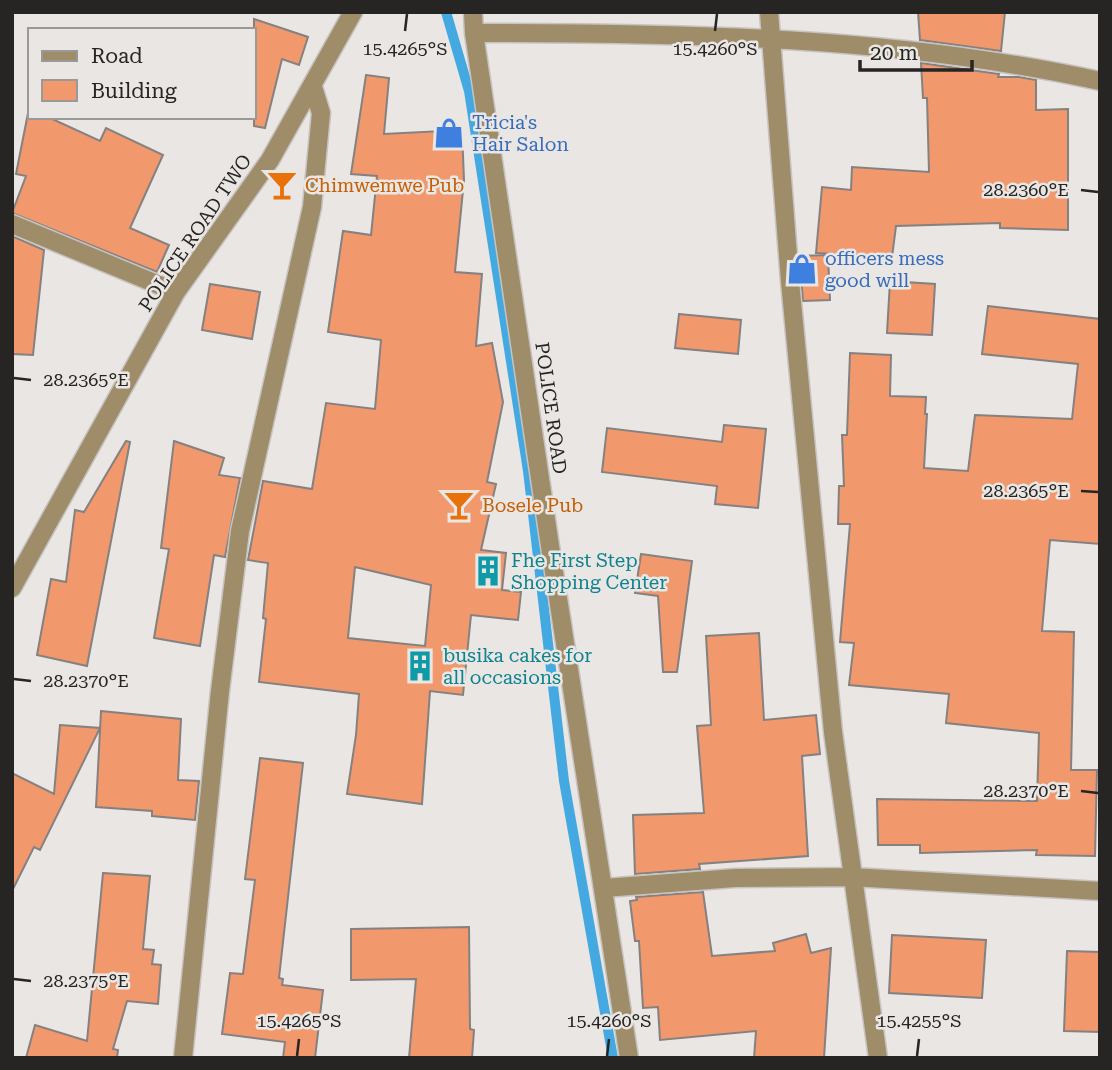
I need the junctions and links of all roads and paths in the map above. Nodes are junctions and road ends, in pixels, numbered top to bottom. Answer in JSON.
{"nodes":[{"id":1,"x":353,"y":12,"type":"edge"},
{"id":2,"x":473,"y":12,"type":"edge"},
{"id":3,"x":769,"y":12,"type":"edge"},
{"id":4,"x":474,"y":33,"type":"junction"},
{"id":5,"x":772,"y":37,"type":"junction"},
{"id":6,"x":1100,"y":81,"type":"edge"},
{"id":7,"x":313,"y":87,"type":"junction"},
{"id":8,"x":12,"y":224,"type":"edge"},
{"id":9,"x":176,"y":292,"type":"junction"},
{"id":10,"x":12,"y":588,"type":"edge"},
{"id":11,"x":851,"y":877,"type":"junction"},
{"id":12,"x":604,"y":888,"type":"junction"},
{"id":13,"x":1100,"y":891,"type":"edge"},
{"id":14,"x":183,"y":1058,"type":"edge"},
{"id":15,"x":629,"y":1058,"type":"edge"},
{"id":16,"x":878,"y":1058,"type":"edge"}],
"edges":[{"from":1,"to":7,"type":"street","name":"POLICE ROAD TWO"},
{"from":2,"to":4,"type":"street","name":"POLICE ROAD"},
{"from":3,"to":5,"type":"street"},
{"from":4,"to":5,"type":"street"},
{"from":4,"to":12,"type":"street","name":"POLICE ROAD"},
{"from":5,"to":6,"type":"street"},
{"from":5,"to":11,"type":"street"},
{"from":7,"to":9,"type":"street","name":"POLICE ROAD TWO"},
{"from":7,"to":14,"type":"street"},
{"from":8,"to":9,"type":"street"},
{"from":9,"to":10,"type":"street","name":"POLICE ROAD TWO"},
{"from":11,"to":12,"type":"street"},
{"from":11,"to":13,"type":"street"},
{"from":11,"to":16,"type":"street"},
{"from":12,"to":15,"type":"street","name":"POLICE ROAD"}]}
